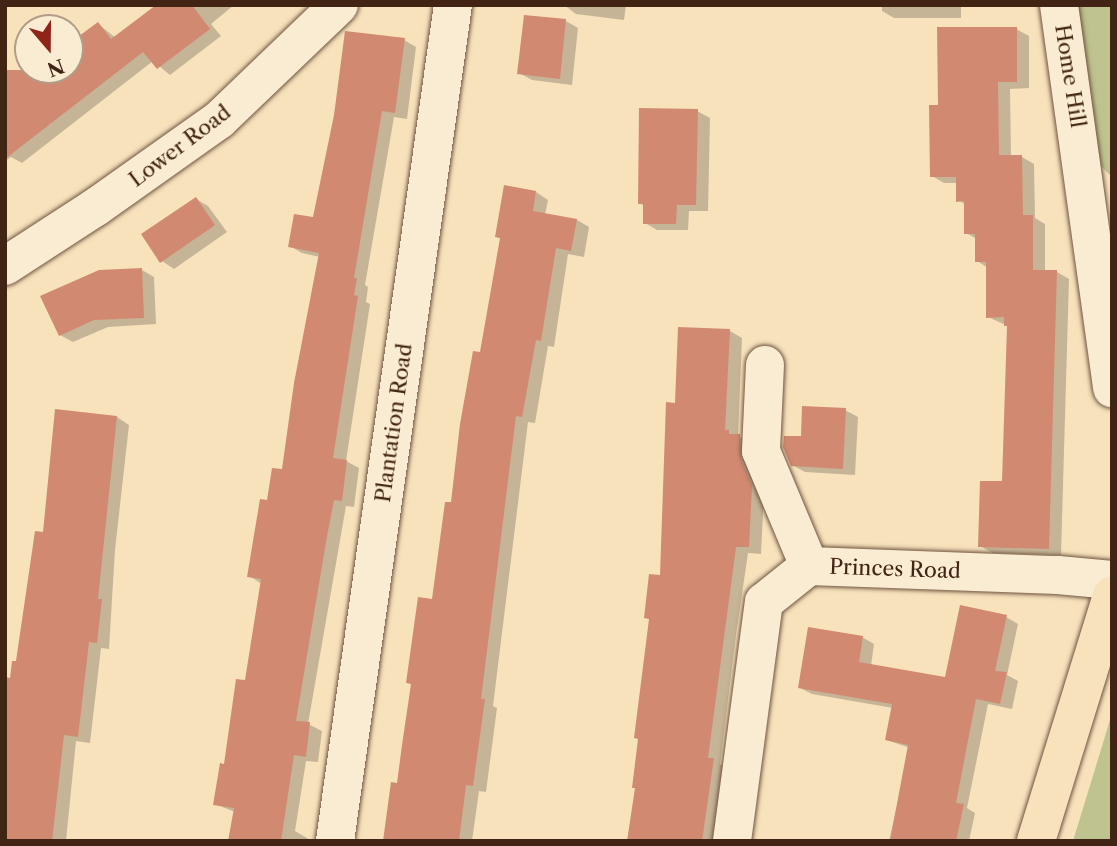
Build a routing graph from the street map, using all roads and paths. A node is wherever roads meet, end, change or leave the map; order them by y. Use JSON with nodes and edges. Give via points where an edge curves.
{"nodes":[{"id":1,"x":339,"y":5,"type":"edge"},
{"id":2,"x":453,"y":5,"type":"edge"},
{"id":3,"x":1059,"y":5,"type":"edge"},
{"id":4,"x":1081,"y":147,"type":"junction"},
{"id":5,"x":1112,"y":178,"type":"edge"},
{"id":6,"x":5,"y":266,"type":"edge"},
{"id":7,"x":765,"y":365,"type":"dead end"},
{"id":8,"x":1112,"y":388,"type":"edge"},
{"id":9,"x":809,"y":566,"type":"junction"},
{"id":10,"x":1112,"y":580,"type":"edge"},
{"id":11,"x":1112,"y":596,"type":"edge"},
{"id":12,"x":335,"y":841,"type":"edge"},
{"id":13,"x":732,"y":841,"type":"edge"},
{"id":14,"x":1036,"y":841,"type":"edge"}],
"edges":[{"from":1,"to":6,"type":"street","name":"Lower Road","via":[[219,120]]},
{"from":2,"to":12,"type":"street","name":"Plantation Road"},
{"from":3,"to":4,"type":"street","name":"Home Hill"},
{"from":4,"to":5,"type":"street","name":"Home Hill"},
{"from":4,"to":8,"type":"street","name":"Home Hill"},
{"from":7,"to":9,"type":"street","via":[[761,451]]},
{"from":9,"to":10,"type":"street","name":"Princes Road"},
{"from":9,"to":13,"type":"street","name":"Princes Road","via":[[764,602]]},
{"from":11,"to":14,"type":"main road"}]}
